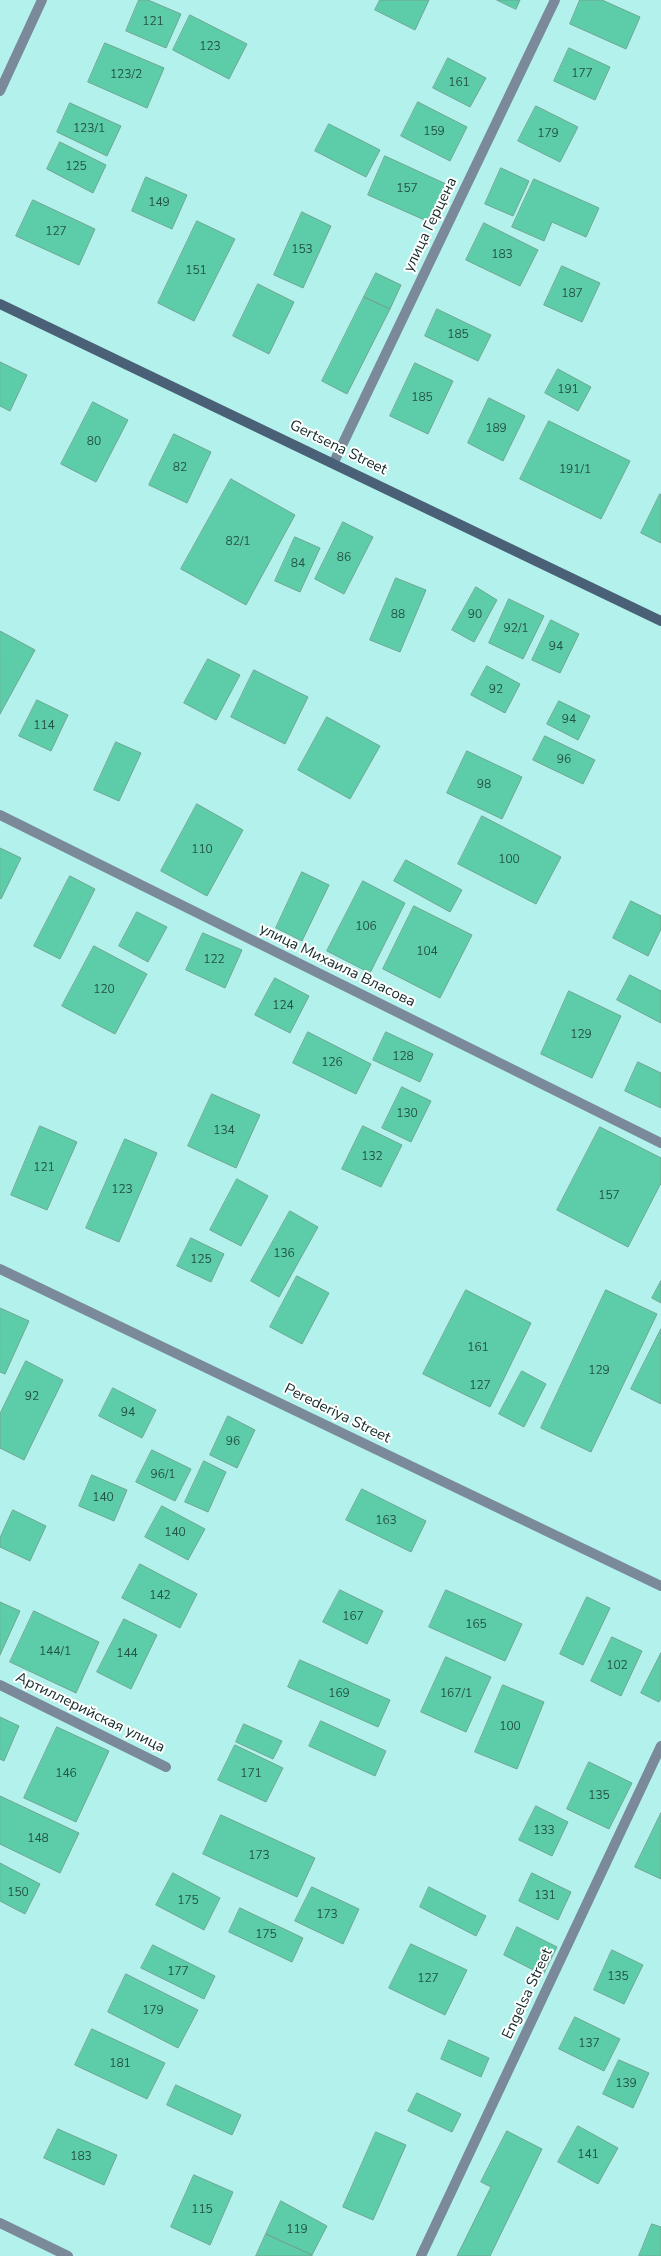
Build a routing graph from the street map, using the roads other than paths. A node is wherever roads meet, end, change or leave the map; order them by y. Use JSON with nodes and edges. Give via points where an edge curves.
{"nodes":[{"id":1,"x":42,"y":0,"type":"edge"},
{"id":2,"x":555,"y":0,"type":"edge"},
{"id":3,"x":0,"y":91,"type":"edge"},
{"id":4,"x":0,"y":304,"type":"edge"},
{"id":5,"x":334,"y":462,"type":"junction"},
{"id":6,"x":661,"y":621,"type":"edge"},
{"id":7,"x":0,"y":816,"type":"edge"},
{"id":8,"x":661,"y":1143,"type":"edge"},
{"id":9,"x":0,"y":1269,"type":"edge"},
{"id":10,"x":661,"y":1586,"type":"edge"},
{"id":11,"x":0,"y":1685,"type":"edge"},
{"id":12,"x":661,"y":1746,"type":"edge"},
{"id":13,"x":166,"y":1767,"type":"dead end"},
{"id":14,"x":0,"y":2223,"type":"edge"},
{"id":15,"x":68,"y":2256,"type":"edge"},
{"id":16,"x":421,"y":2256,"type":"edge"}],
"edges":[{"from":1,"to":3,"type":"street"},
{"from":2,"to":5,"type":"street","name":"улица Герцена"},
{"from":4,"to":5,"type":"street","name":"Gertsena Street"},
{"from":5,"to":6,"type":"street","name":"Gertsena Street"},
{"from":7,"to":8,"type":"street","name":"улица Михаила Власова"},
{"from":9,"to":10,"type":"street","name":"Perederiya Street"},
{"from":11,"to":13,"type":"street","name":"Артиллерийская улица"},
{"from":12,"to":16,"type":"street","name":"Engelsa Street"},
{"from":14,"to":15,"type":"street"}]}
